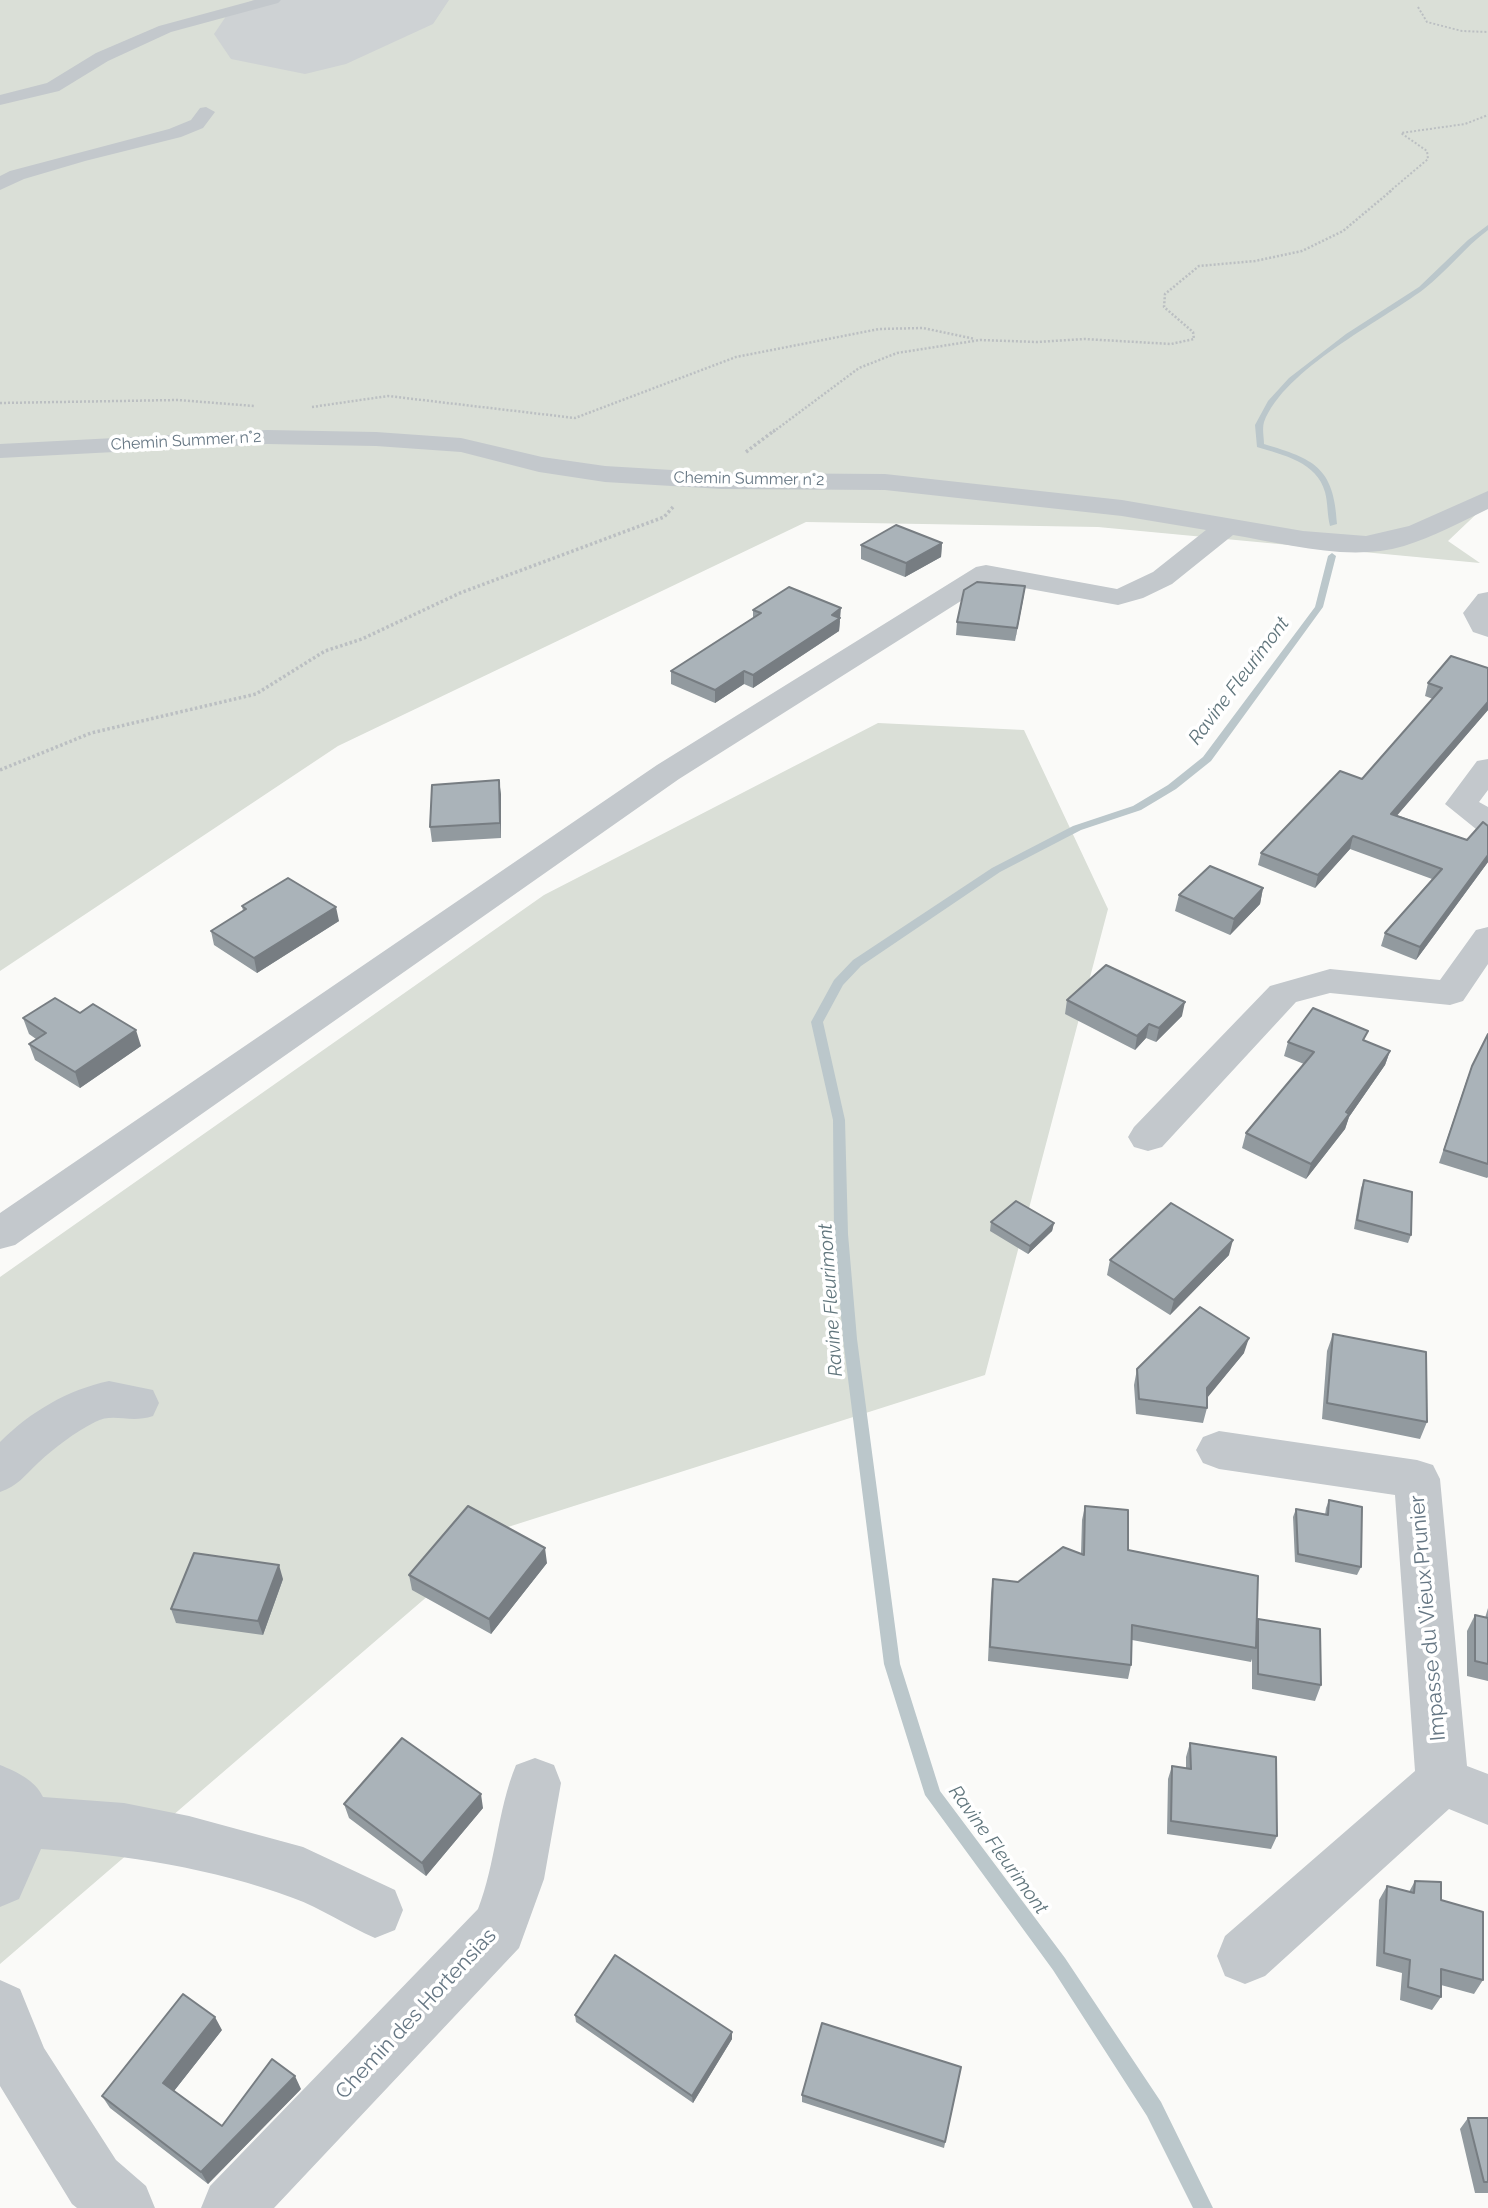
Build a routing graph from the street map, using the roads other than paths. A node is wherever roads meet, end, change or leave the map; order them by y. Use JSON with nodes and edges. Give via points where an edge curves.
{"nodes":[{"id":1,"x":273,"y":0,"type":"edge"},
{"id":2,"x":0,"y":100,"type":"edge"},
{"id":3,"x":206,"y":112,"type":"dead end"},
{"id":4,"x":0,"y":184,"type":"edge"},
{"id":5,"x":0,"y":451,"type":"edge"},
{"id":6,"x":1488,"y":499,"type":"edge"},
{"id":7,"x":1226,"y":527,"type":"junction"},
{"id":8,"x":1488,"y":600,"type":"edge"},
{"id":9,"x":1488,"y":628,"type":"edge"},
{"id":10,"x":1488,"y":768,"type":"edge"},
{"id":11,"x":1488,"y":822,"type":"edge"},
{"id":12,"x":1488,"y":938,"type":"edge"},
{"id":13,"x":1148,"y":1137,"type":"dead end"},
{"id":14,"x":0,"y":1234,"type":"edge"},
{"id":15,"x":137,"y":1403,"type":"dead end"},
{"id":16,"x":1219,"y":1450,"type":"dead end"},
{"id":17,"x":0,"y":1473,"type":"edge"},
{"id":18,"x":535,"y":1783,"type":"dead end"},
{"id":19,"x":1465,"y":1790,"type":"edge"},
{"id":20,"x":13,"y":1806,"type":"edge"},
{"id":21,"x":0,"y":1880,"type":"edge"},
{"id":22,"x":375,"y":1910,"type":"dead end"},
{"id":23,"x":1245,"y":1956,"type":"dead end"},
{"id":24,"x":0,"y":2009,"type":"edge"},
{"id":25,"x":124,"y":2208,"type":"edge"},
{"id":26,"x":232,"y":2208,"type":"edge"}],
"edges":[{"from":1,"to":2,"type":"street","via":[[165,29],[102,57],[53,87]]},
{"from":3,"to":4,"type":"street","via":[[197,124],[175,133],[65,161]]},
{"from":5,"to":7,"type":"street","name":"Chemin Summer n°2","via":[[267,437],[376,439],[461,445],[605,474],[885,482],[1122,508]]},
{"from":6,"to":7,"type":"street","name":"Chemin Summer n°2","via":[[1419,532],[1366,544]]},
{"from":7,"to":14,"type":"street","via":[[1158,581],[1118,597],[986,573],[667,772]]},
{"from":8,"to":9,"type":"street","via":[[1477,613]]},
{"from":10,"to":11,"type":"street","via":[[1461,804]]},
{"from":12,"to":13,"type":"street","via":[[1450,993],[1330,981],[1283,994]]},
{"from":15,"to":17,"type":"street","via":[[108,1399],[52,1423]]},
{"from":16,"to":19,"type":"street","name":"Impasse du Vieux Prunier","via":[[1417,1479]]},
{"from":18,"to":26,"type":"street","name":"Chemin des Hortensias","via":[[517,1879],[499,1928]]},
{"from":19,"to":23,"type":"street"},
{"from":20,"to":21,"type":"street"},
{"from":20,"to":22,"type":"street","via":[[189,1842],[303,1874]]},
{"from":24,"to":25,"type":"street","via":[[29,2078],[94,2182]]}]}
